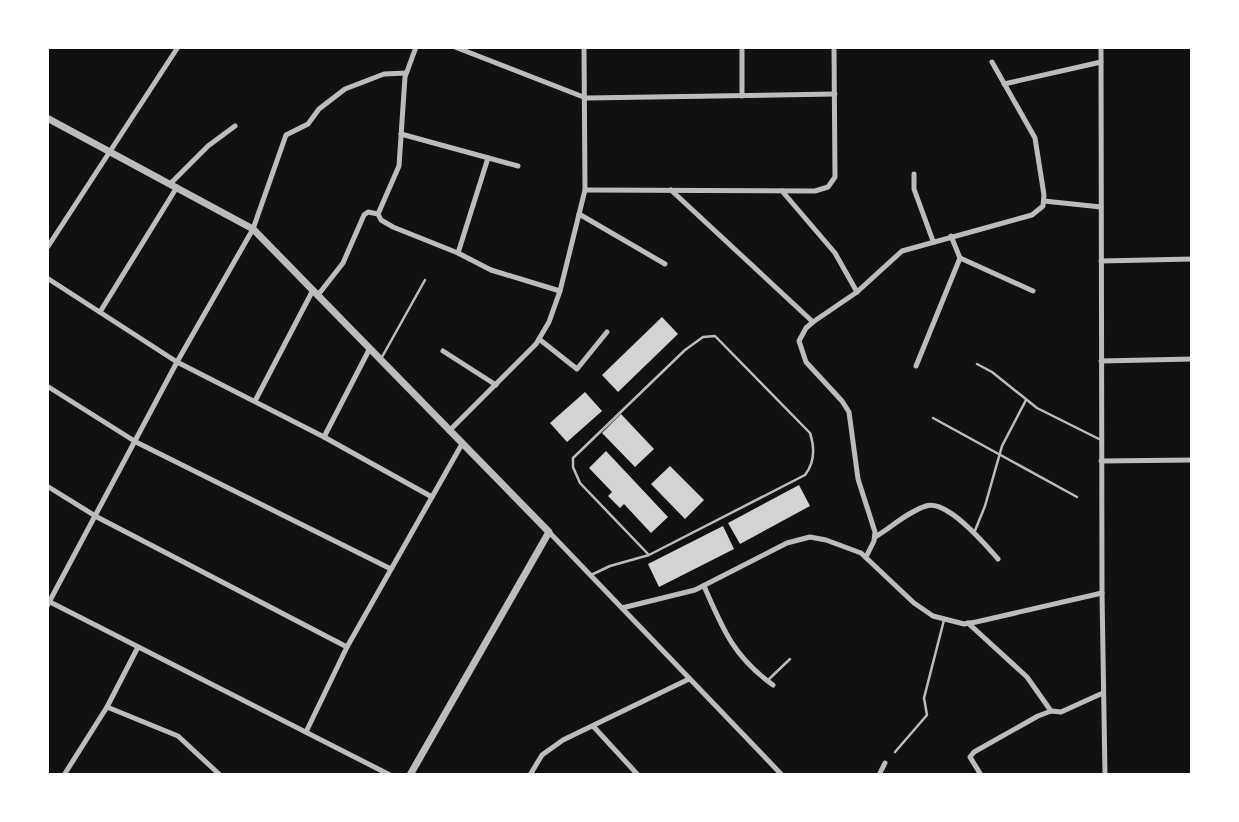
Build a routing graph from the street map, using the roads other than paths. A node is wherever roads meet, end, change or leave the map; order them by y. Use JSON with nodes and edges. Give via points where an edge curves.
{"nodes":[{"id":1,"x":178,"y":47,"type":"edge"},
{"id":2,"x":416,"y":47,"type":"edge"},
{"id":3,"x":455,"y":47,"type":"edge"},
{"id":4,"x":584,"y":47,"type":"edge"},
{"id":5,"x":742,"y":47,"type":"edge"},
{"id":6,"x":834,"y":47,"type":"edge"},
{"id":7,"x":1101,"y":47,"type":"edge"},
{"id":8,"x":992,"y":62,"type":"dead end"},
{"id":9,"x":1101,"y":62,"type":"junction"},
{"id":10,"x":406,"y":73,"type":"junction"},
{"id":11,"x":1004,"y":84,"type":"junction"},
{"id":12,"x":835,"y":94,"type":"junction"},
{"id":13,"x":742,"y":96,"type":"junction"},
{"id":14,"x":586,"y":97,"type":"junction"},
{"id":15,"x":47,"y":118,"type":"edge"},
{"id":16,"x":235,"y":126,"type":"dead end"},
{"id":17,"x":401,"y":134,"type":"junction"},
{"id":18,"x":110,"y":151,"type":"junction"},
{"id":19,"x":488,"y":158,"type":"junction"},
{"id":20,"x":517,"y":166,"type":"dead end"},
{"id":21,"x":914,"y":174,"type":"dead end"},
{"id":22,"x":174,"y":185,"type":"junction"},
{"id":23,"x":585,"y":190,"type":"junction"},
{"id":24,"x":671,"y":190,"type":"junction"},
{"id":25,"x":781,"y":191,"type":"junction"},
{"id":26,"x":1044,"y":201,"type":"junction"},
{"id":27,"x":1101,"y":207,"type":"junction"},
{"id":28,"x":377,"y":214,"type":"junction"},
{"id":29,"x":579,"y":214,"type":"junction"},
{"id":30,"x":253,"y":229,"type":"junction"},
{"id":31,"x":951,"y":236,"type":"junction"},
{"id":32,"x":933,"y":241,"type":"junction"},
{"id":33,"x":47,"y":248,"type":"edge"},
{"id":34,"x":458,"y":253,"type":"junction"},
{"id":35,"x":960,"y":258,"type":"junction"},
{"id":36,"x":1192,"y":259,"type":"edge"},
{"id":37,"x":1101,"y":261,"type":"junction"},
{"id":38,"x":665,"y":264,"type":"dead end"},
{"id":39,"x":47,"y":278,"type":"edge"},
{"id":40,"x":425,"y":280,"type":"dead end"},
{"id":41,"x":560,"y":291,"type":"junction"},
{"id":42,"x":1033,"y":291,"type":"dead end"},
{"id":43,"x":857,"y":292,"type":"junction"},
{"id":44,"x":316,"y":293,"type":"junction"},
{"id":45,"x":100,"y":312,"type":"junction"},
{"id":46,"x":813,"y":322,"type":"junction"},
{"id":47,"x":607,"y":332,"type":"dead end"},
{"id":48,"x":539,"y":339,"type":"junction"},
{"id":49,"x":370,"y":348,"type":"junction"},
{"id":50,"x":443,"y":351,"type":"dead end"},
{"id":51,"x":1192,"y":359,"type":"edge"},
{"id":52,"x":381,"y":360,"type":"junction"},
{"id":53,"x":1101,"y":361,"type":"junction"},
{"id":54,"x":177,"y":362,"type":"junction"},
{"id":55,"x":977,"y":365,"type":"dead end"},
{"id":56,"x":916,"y":366,"type":"dead end"},
{"id":57,"x":495,"y":385,"type":"junction"},
{"id":58,"x":47,"y":386,"type":"edge"},
{"id":59,"x":1026,"y":400,"type":"junction"},
{"id":60,"x":255,"y":401,"type":"junction"},
{"id":61,"x":933,"y":418,"type":"dead end"},
{"id":62,"x":449,"y":431,"type":"junction"},
{"id":63,"x":324,"y":437,"type":"junction"},
{"id":64,"x":1101,"y":440,"type":"junction"},
{"id":65,"x":136,"y":442,"type":"junction"},
{"id":66,"x":462,"y":444,"type":"junction"},
{"id":67,"x":999,"y":455,"type":"junction"},
{"id":68,"x":1192,"y":460,"type":"edge"},
{"id":69,"x":1101,"y":461,"type":"junction"},
{"id":70,"x":47,"y":486,"type":"edge"},
{"id":71,"x":432,"y":497,"type":"junction"},
{"id":72,"x":1077,"y":497,"type":"dead end"},
{"id":73,"x":97,"y":516,"type":"junction"},
{"id":74,"x":549,"y":532,"type":"junction"},
{"id":75,"x":974,"y":533,"type":"junction"},
{"id":76,"x":875,"y":537,"type":"junction"},
{"id":77,"x":649,"y":555,"type":"junction"},
{"id":78,"x":866,"y":557,"type":"junction"},
{"id":79,"x":998,"y":559,"type":"dead end"},
{"id":80,"x":391,"y":569,"type":"junction"},
{"id":81,"x":590,"y":575,"type":"junction"},
{"id":82,"x":704,"y":586,"type":"junction"},
{"id":83,"x":1102,"y":593,"type":"junction"},
{"id":84,"x":48,"y":604,"type":"edge"},
{"id":85,"x":622,"y":608,"type":"junction"},
{"id":86,"x":944,"y":620,"type":"junction"},
{"id":87,"x":968,"y":623,"type":"junction"},
{"id":88,"x":138,"y":647,"type":"junction"},
{"id":89,"x":347,"y":647,"type":"junction"},
{"id":90,"x":790,"y":659,"type":"dead end"},
{"id":91,"x":689,"y":679,"type":"junction"},
{"id":92,"x":771,"y":683,"type":"joint"},
{"id":93,"x":1103,"y":693,"type":"junction"},
{"id":94,"x":107,"y":707,"type":"junction"},
{"id":95,"x":1051,"y":711,"type":"junction"},
{"id":96,"x":593,"y":726,"type":"junction"},
{"id":97,"x":306,"y":732,"type":"junction"},
{"id":98,"x":895,"y":752,"type":"dead end"},
{"id":99,"x":885,"y":763,"type":"dead end"},
{"id":100,"x":64,"y":775,"type":"edge"},
{"id":101,"x":220,"y":775,"type":"edge"},
{"id":102,"x":390,"y":775,"type":"edge"},
{"id":103,"x":410,"y":775,"type":"edge"},
{"id":104,"x":530,"y":775,"type":"edge"},
{"id":105,"x":638,"y":775,"type":"edge"},
{"id":106,"x":782,"y":775,"type":"edge"},
{"id":107,"x":879,"y":775,"type":"edge"},
{"id":108,"x":981,"y":775,"type":"edge"},
{"id":109,"x":1105,"y":775,"type":"edge"}],
"edges":[{"from":1,"to":18,"type":"street"},
{"from":2,"to":10,"type":"street"},
{"from":3,"to":14,"type":"street"},
{"from":4,"to":14,"type":"street"},
{"from":5,"to":13,"type":"street"},
{"from":6,"to":12,"type":"street"},
{"from":7,"to":9,"type":"street"},
{"from":8,"to":11,"type":"street"},
{"from":9,"to":11,"type":"street"},
{"from":9,"to":27,"type":"street"},
{"from":10,"to":17,"type":"street"},
{"from":10,"to":30,"type":"street","via":[[376,76],[345,89],[308,124],[286,135]]},
{"from":11,"to":26,"type":"street","via":[[1035,138]]},
{"from":12,"to":13,"type":"street"},
{"from":12,"to":25,"type":"street","via":[[832,183],[822,190]]},
{"from":13,"to":14,"type":"street"},
{"from":14,"to":23,"type":"street"},
{"from":15,"to":18,"type":"street"},
{"from":16,"to":22,"type":"street","via":[[216,139]]},
{"from":17,"to":19,"type":"street"},
{"from":17,"to":28,"type":"street","via":[[399,166]]},
{"from":18,"to":22,"type":"street"},
{"from":18,"to":33,"type":"street"},
{"from":19,"to":20,"type":"street"},
{"from":19,"to":34,"type":"street"},
{"from":21,"to":32,"type":"street","via":[[914,189]]},
{"from":22,"to":30,"type":"street"},
{"from":22,"to":45,"type":"street"},
{"from":23,"to":24,"type":"street"},
{"from":23,"to":29,"type":"street"},
{"from":24,"to":25,"type":"street"},
{"from":24,"to":46,"type":"street"},
{"from":25,"to":43,"type":"street","via":[[835,253]]},
{"from":26,"to":27,"type":"street"},
{"from":26,"to":31,"type":"street","via":[[1032,215]]},
{"from":27,"to":37,"type":"street"},
{"from":28,"to":34,"type":"street","via":[[393,227]]},
{"from":28,"to":44,"type":"street","via":[[364,215],[348,254]]},
{"from":29,"to":38,"type":"street"},
{"from":29,"to":41,"type":"street"},
{"from":30,"to":44,"type":"street"},
{"from":30,"to":54,"type":"street"},
{"from":31,"to":32,"type":"street"},
{"from":31,"to":35,"type":"street"},
{"from":32,"to":43,"type":"street","via":[[897,254]]},
{"from":34,"to":41,"type":"street","via":[[491,270]]},
{"from":35,"to":42,"type":"street"},
{"from":35,"to":56,"type":"street"},
{"from":36,"to":37,"type":"street"},
{"from":37,"to":53,"type":"street"},
{"from":39,"to":45,"type":"street"},
{"from":40,"to":52,"type":"lane"},
{"from":41,"to":48,"type":"street"},
{"from":43,"to":46,"type":"street"},
{"from":44,"to":49,"type":"street"},
{"from":44,"to":60,"type":"street"},
{"from":45,"to":54,"type":"street"},
{"from":46,"to":76,"type":"street","via":[[799,341],[800,349],[849,412],[858,479]]},
{"from":47,"to":48,"type":"street","via":[[577,369]]},
{"from":48,"to":57,"type":"street"},
{"from":49,"to":52,"type":"street"},
{"from":49,"to":63,"type":"street"},
{"from":50,"to":57,"type":"street"},
{"from":51,"to":53,"type":"street"},
{"from":52,"to":62,"type":"street"},
{"from":53,"to":64,"type":"street"},
{"from":54,"to":60,"type":"street"},
{"from":54,"to":65,"type":"street"},
{"from":55,"to":59,"type":"lane"},
{"from":57,"to":62,"type":"street"},
{"from":58,"to":65,"type":"street"},
{"from":59,"to":64,"type":"lane"},
{"from":59,"to":67,"type":"lane"},
{"from":60,"to":63,"type":"street"},
{"from":61,"to":67,"type":"lane"},
{"from":62,"to":66,"type":"street"},
{"from":63,"to":71,"type":"street"},
{"from":64,"to":69,"type":"street"},
{"from":65,"to":73,"type":"street"},
{"from":65,"to":80,"type":"street"},
{"from":66,"to":71,"type":"street"},
{"from":66,"to":74,"type":"street"},
{"from":67,"to":72,"type":"lane"},
{"from":67,"to":75,"type":"lane"},
{"from":68,"to":69,"type":"street"},
{"from":69,"to":83,"type":"street"},
{"from":70,"to":73,"type":"street"},
{"from":71,"to":80,"type":"street"},
{"from":73,"to":84,"type":"street"},
{"from":73,"to":89,"type":"street"},
{"from":74,"to":81,"type":"street"},
{"from":74,"to":103,"type":"street"},
{"from":75,"to":76,"type":"street","via":[[934,504]]},
{"from":75,"to":79,"type":"street"},
{"from":76,"to":78,"type":"street"},
{"from":77,"to":77,"type":"lane","via":[[805,475],[812,466],[810,433],[715,336],[703,337],[685,350],[573,458],[579,483]]},
{"from":77,"to":81,"type":"lane"},
{"from":78,"to":82,"type":"street","via":[[818,537],[798,539]]},
{"from":78,"to":86,"type":"street","via":[[914,603]]},
{"from":80,"to":89,"type":"street"},
{"from":81,"to":85,"type":"street"},
{"from":82,"to":85,"type":"street"},
{"from":82,"to":92,"type":"street","via":[[739,655]]},
{"from":83,"to":87,"type":"street"},
{"from":83,"to":93,"type":"street"},
{"from":84,"to":88,"type":"street"},
{"from":85,"to":91,"type":"street"},
{"from":86,"to":87,"type":"street"},
{"from":86,"to":98,"type":"lane","via":[[924,698],[927,715]]},
{"from":87,"to":95,"type":"street","via":[[1027,677]]},
{"from":88,"to":94,"type":"street"},
{"from":88,"to":97,"type":"street"},
{"from":89,"to":97,"type":"street"},
{"from":90,"to":92,"type":"lane"},
{"from":91,"to":96,"type":"street"},
{"from":91,"to":106,"type":"street"},
{"from":93,"to":95,"type":"street","via":[[1061,712]]},
{"from":93,"to":109,"type":"street"},
{"from":94,"to":100,"type":"street"},
{"from":94,"to":101,"type":"street","via":[[178,736]]},
{"from":95,"to":108,"type":"street","via":[[974,751],[970,757]]},
{"from":96,"to":104,"type":"street","via":[[548,750]]},
{"from":96,"to":105,"type":"street"},
{"from":97,"to":102,"type":"street"},
{"from":99,"to":107,"type":"street"}]}
